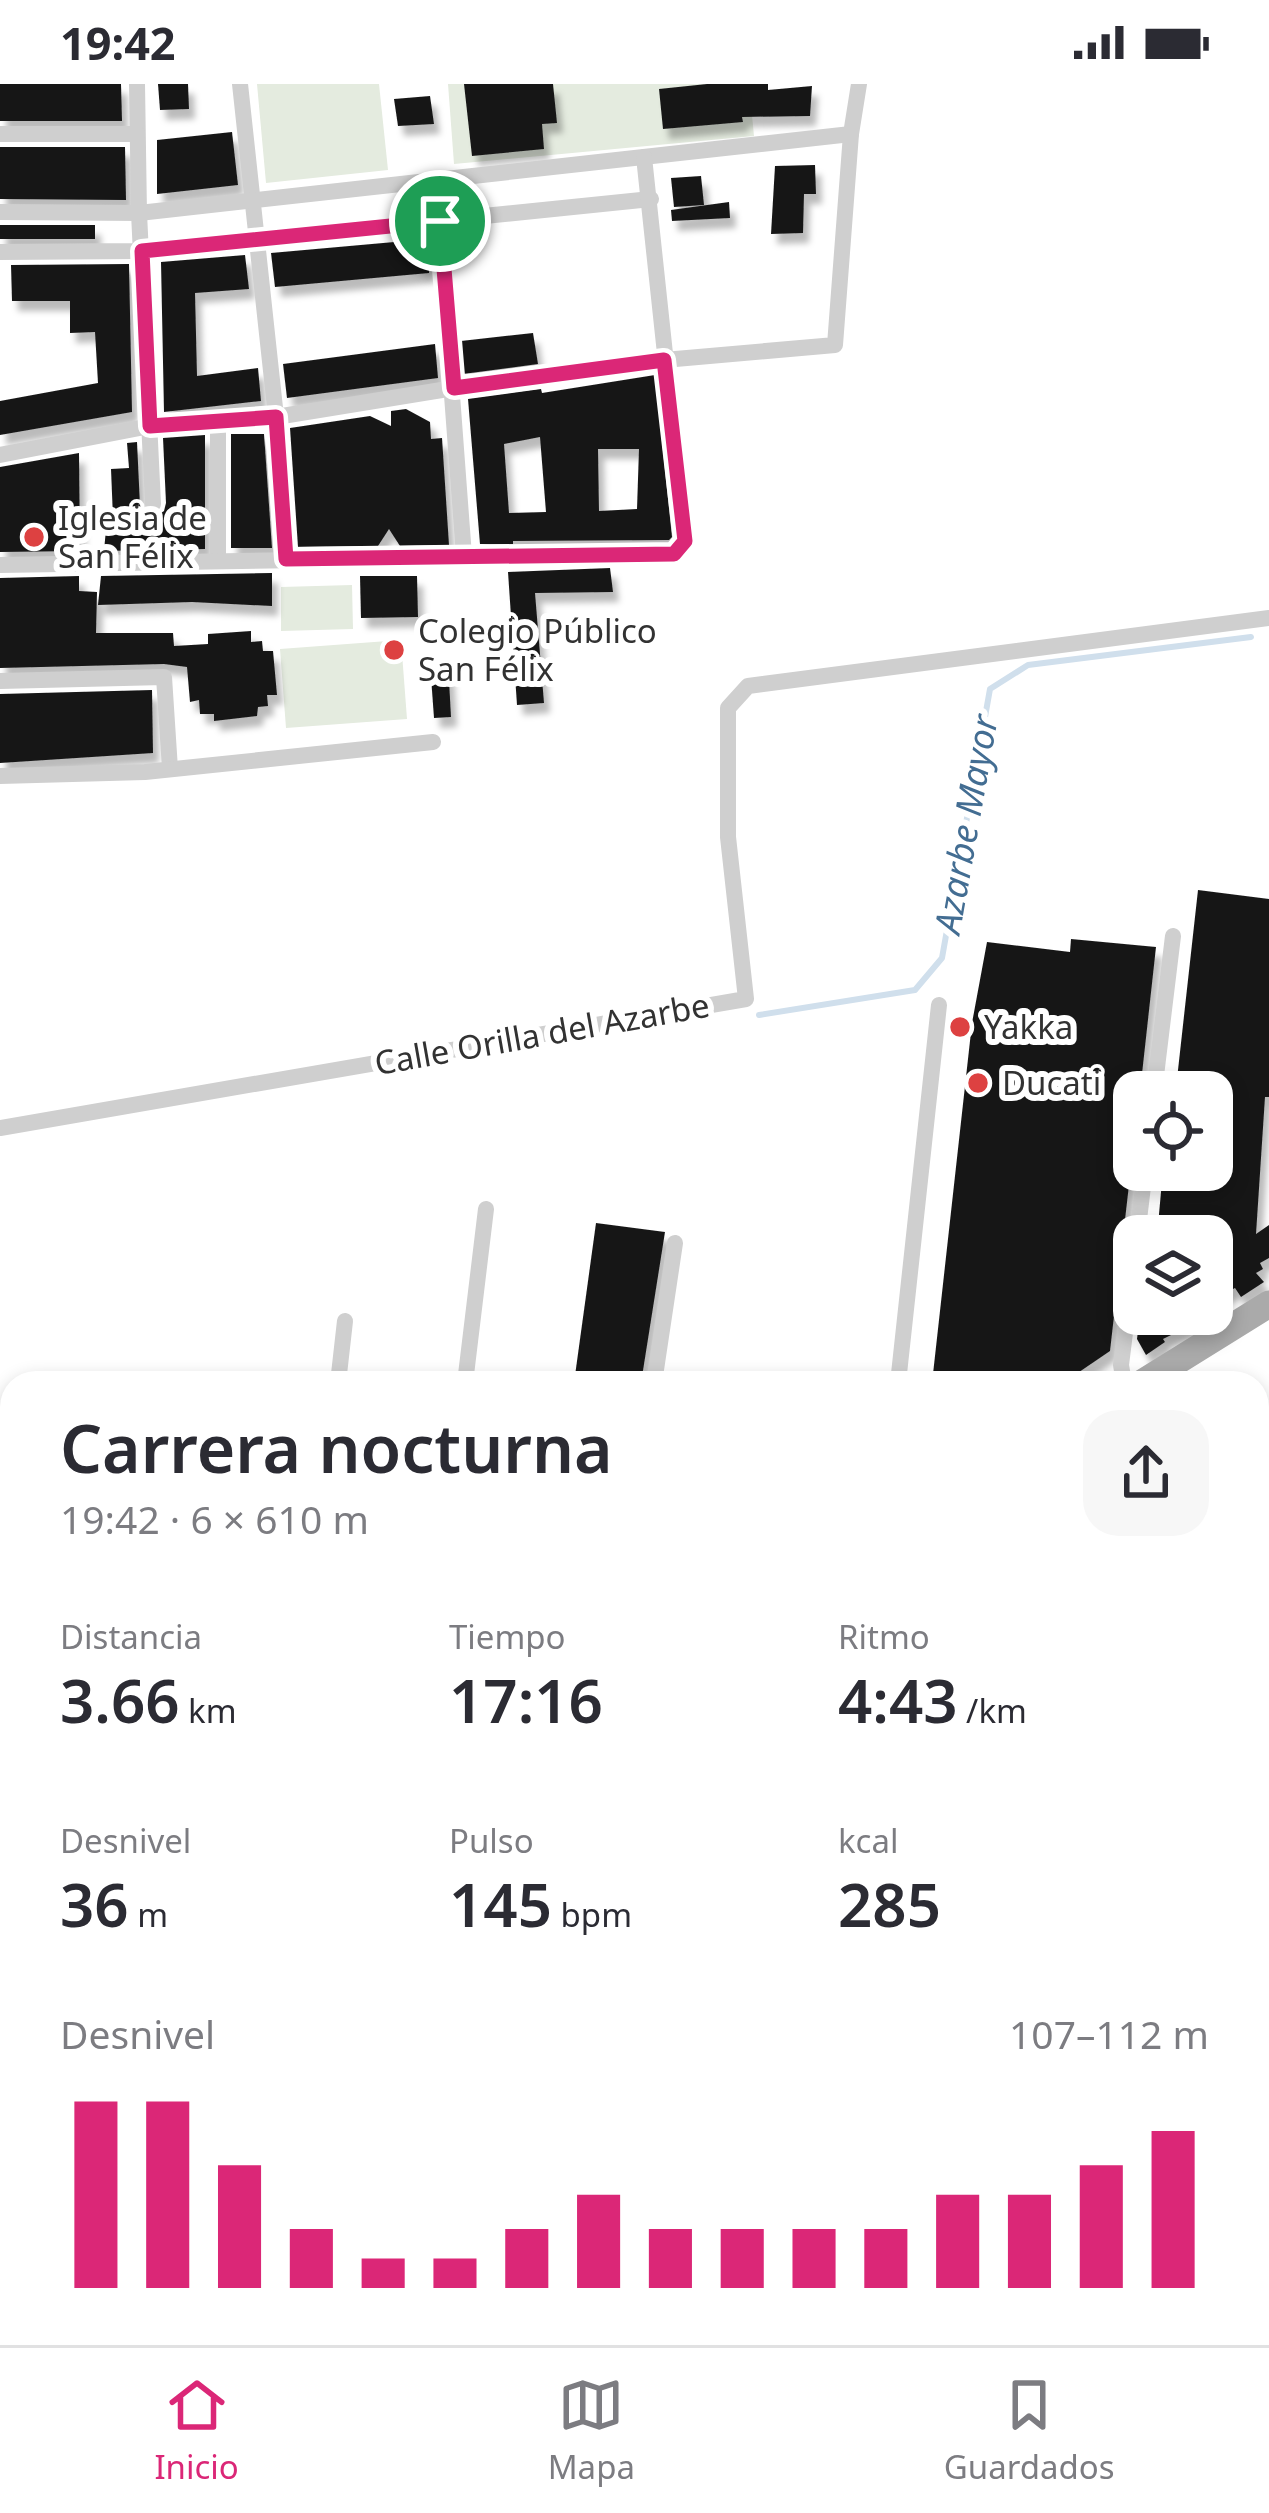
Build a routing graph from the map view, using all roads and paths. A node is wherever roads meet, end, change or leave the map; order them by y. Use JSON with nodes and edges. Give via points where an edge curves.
{"nodes":[{"id":1,"x":137,"y":84,"type":"edge"},
{"id":2,"x":240,"y":84,"type":"edge"},
{"id":3,"x":859,"y":84,"type":"edge"},
{"id":4,"x":0,"y":134,"type":"edge"},
{"id":5,"x":137,"y":134,"type":"junction"},
{"id":6,"x":850,"y":134,"type":"junction"},
{"id":7,"x":644,"y":157,"type":"junction"},
{"id":8,"x":427,"y":181,"type":"junction"},
{"id":9,"x":651,"y":199,"type":"junction"},
{"id":10,"x":250,"y":201,"type":"junction"},
{"id":11,"x":0,"y":212,"type":"edge"},
{"id":12,"x":139,"y":213,"type":"junction"},
{"id":13,"x":440,"y":221,"type":"junction"},
{"id":14,"x":258,"y":241,"type":"junction"},
{"id":15,"x":142,"y":251,"type":"junction"},
{"id":16,"x":0,"y":252,"type":"edge"},
{"id":17,"x":664,"y":360,"type":"junction"},
{"id":18,"x":454,"y":388,"type":"junction"},
{"id":19,"x":276,"y":417,"type":"junction"},
{"id":20,"x":218,"y":421,"type":"junction"},
{"id":21,"x":150,"y":426,"type":"junction"},
{"id":22,"x":0,"y":455,"type":"edge"},
{"id":23,"x":153,"y":504,"type":"dead end"},
{"id":24,"x":464,"y":556,"type":"junction"},
{"id":25,"x":286,"y":559,"type":"junction"},
{"id":26,"x":218,"y":560,"type":"junction"},
{"id":27,"x":0,"y":565,"type":"edge"},
{"id":28,"x":1269,"y":618,"type":"edge"},
{"id":29,"x":0,"y":681,"type":"edge"},
{"id":30,"x":434,"y":742,"type":"dead end"},
{"id":31,"x":170,"y":769,"type":"junction"},
{"id":32,"x":0,"y":776,"type":"edge"},
{"id":33,"x":1173,"y":936,"type":"dead end"},
{"id":34,"x":939,"y":1005,"type":"dead end"},
{"id":35,"x":1157,"y":1071,"type":"edge"},
{"id":36,"x":0,"y":1128,"type":"edge"},
{"id":37,"x":486,"y":1209,"type":"dead end"},
{"id":38,"x":675,"y":1243,"type":"dead end"},
{"id":39,"x":1269,"y":1304,"type":"edge"},
{"id":40,"x":345,"y":1321,"type":"dead end"},
{"id":41,"x":1125,"y":1335,"type":"edge"},
{"id":42,"x":339,"y":1371,"type":"edge"},
{"id":43,"x":466,"y":1371,"type":"edge"},
{"id":44,"x":656,"y":1371,"type":"edge"},
{"id":45,"x":899,"y":1371,"type":"edge"},
{"id":46,"x":1122,"y":1371,"type":"edge"},
{"id":47,"x":1167,"y":1371,"type":"edge"}],
"edges":[{"from":1,"to":5,"type":"street"},
{"from":2,"to":10,"type":"street"},
{"from":3,"to":6,"type":"street"},
{"from":4,"to":5,"type":"street"},
{"from":5,"to":12,"type":"street"},
{"from":6,"to":7,"type":"street"},
{"from":6,"to":17,"type":"street","via":[[836,345]]},
{"from":7,"to":8,"type":"street"},
{"from":7,"to":9,"type":"street"},
{"from":8,"to":10,"type":"street"},
{"from":8,"to":13,"type":"street"},
{"from":9,"to":13,"type":"street"},
{"from":9,"to":17,"type":"street"},
{"from":10,"to":12,"type":"street"},
{"from":10,"to":14,"type":"street"},
{"from":11,"to":12,"type":"street"},
{"from":12,"to":15,"type":"street"},
{"from":13,"to":14,"type":"street"},
{"from":13,"to":18,"type":"street"},
{"from":14,"to":15,"type":"street"},
{"from":14,"to":19,"type":"street"},
{"from":15,"to":16,"type":"street"},
{"from":15,"to":21,"type":"street"},
{"from":17,"to":18,"type":"street"},
{"from":17,"to":24,"type":"street","via":[[685,541],[674,554]]},
{"from":18,"to":19,"type":"street"},
{"from":18,"to":24,"type":"street"},
{"from":19,"to":20,"type":"street"},
{"from":19,"to":25,"type":"street"},
{"from":20,"to":21,"type":"street"},
{"from":20,"to":26,"type":"street"},
{"from":21,"to":22,"type":"street"},
{"from":21,"to":23,"type":"street"},
{"from":24,"to":25,"type":"street"},
{"from":25,"to":26,"type":"street"},
{"from":26,"to":27,"type":"street"},
{"from":28,"to":36,"type":"street","name":"Calle Orilla del Azarbe","via":[[748,686],[728,708],[728,837],[746,999]]},
{"from":29,"to":31,"type":"street","via":[[164,677]]},
{"from":30,"to":31,"type":"street"},
{"from":31,"to":32,"type":"street"},
{"from":33,"to":35,"type":"street"},
{"from":34,"to":45,"type":"street"},
{"from":37,"to":43,"type":"street"},
{"from":38,"to":44,"type":"street"},
{"from":39,"to":47,"type":"main road"},
{"from":40,"to":42,"type":"street"},
{"from":41,"to":46,"type":"street"}]}
